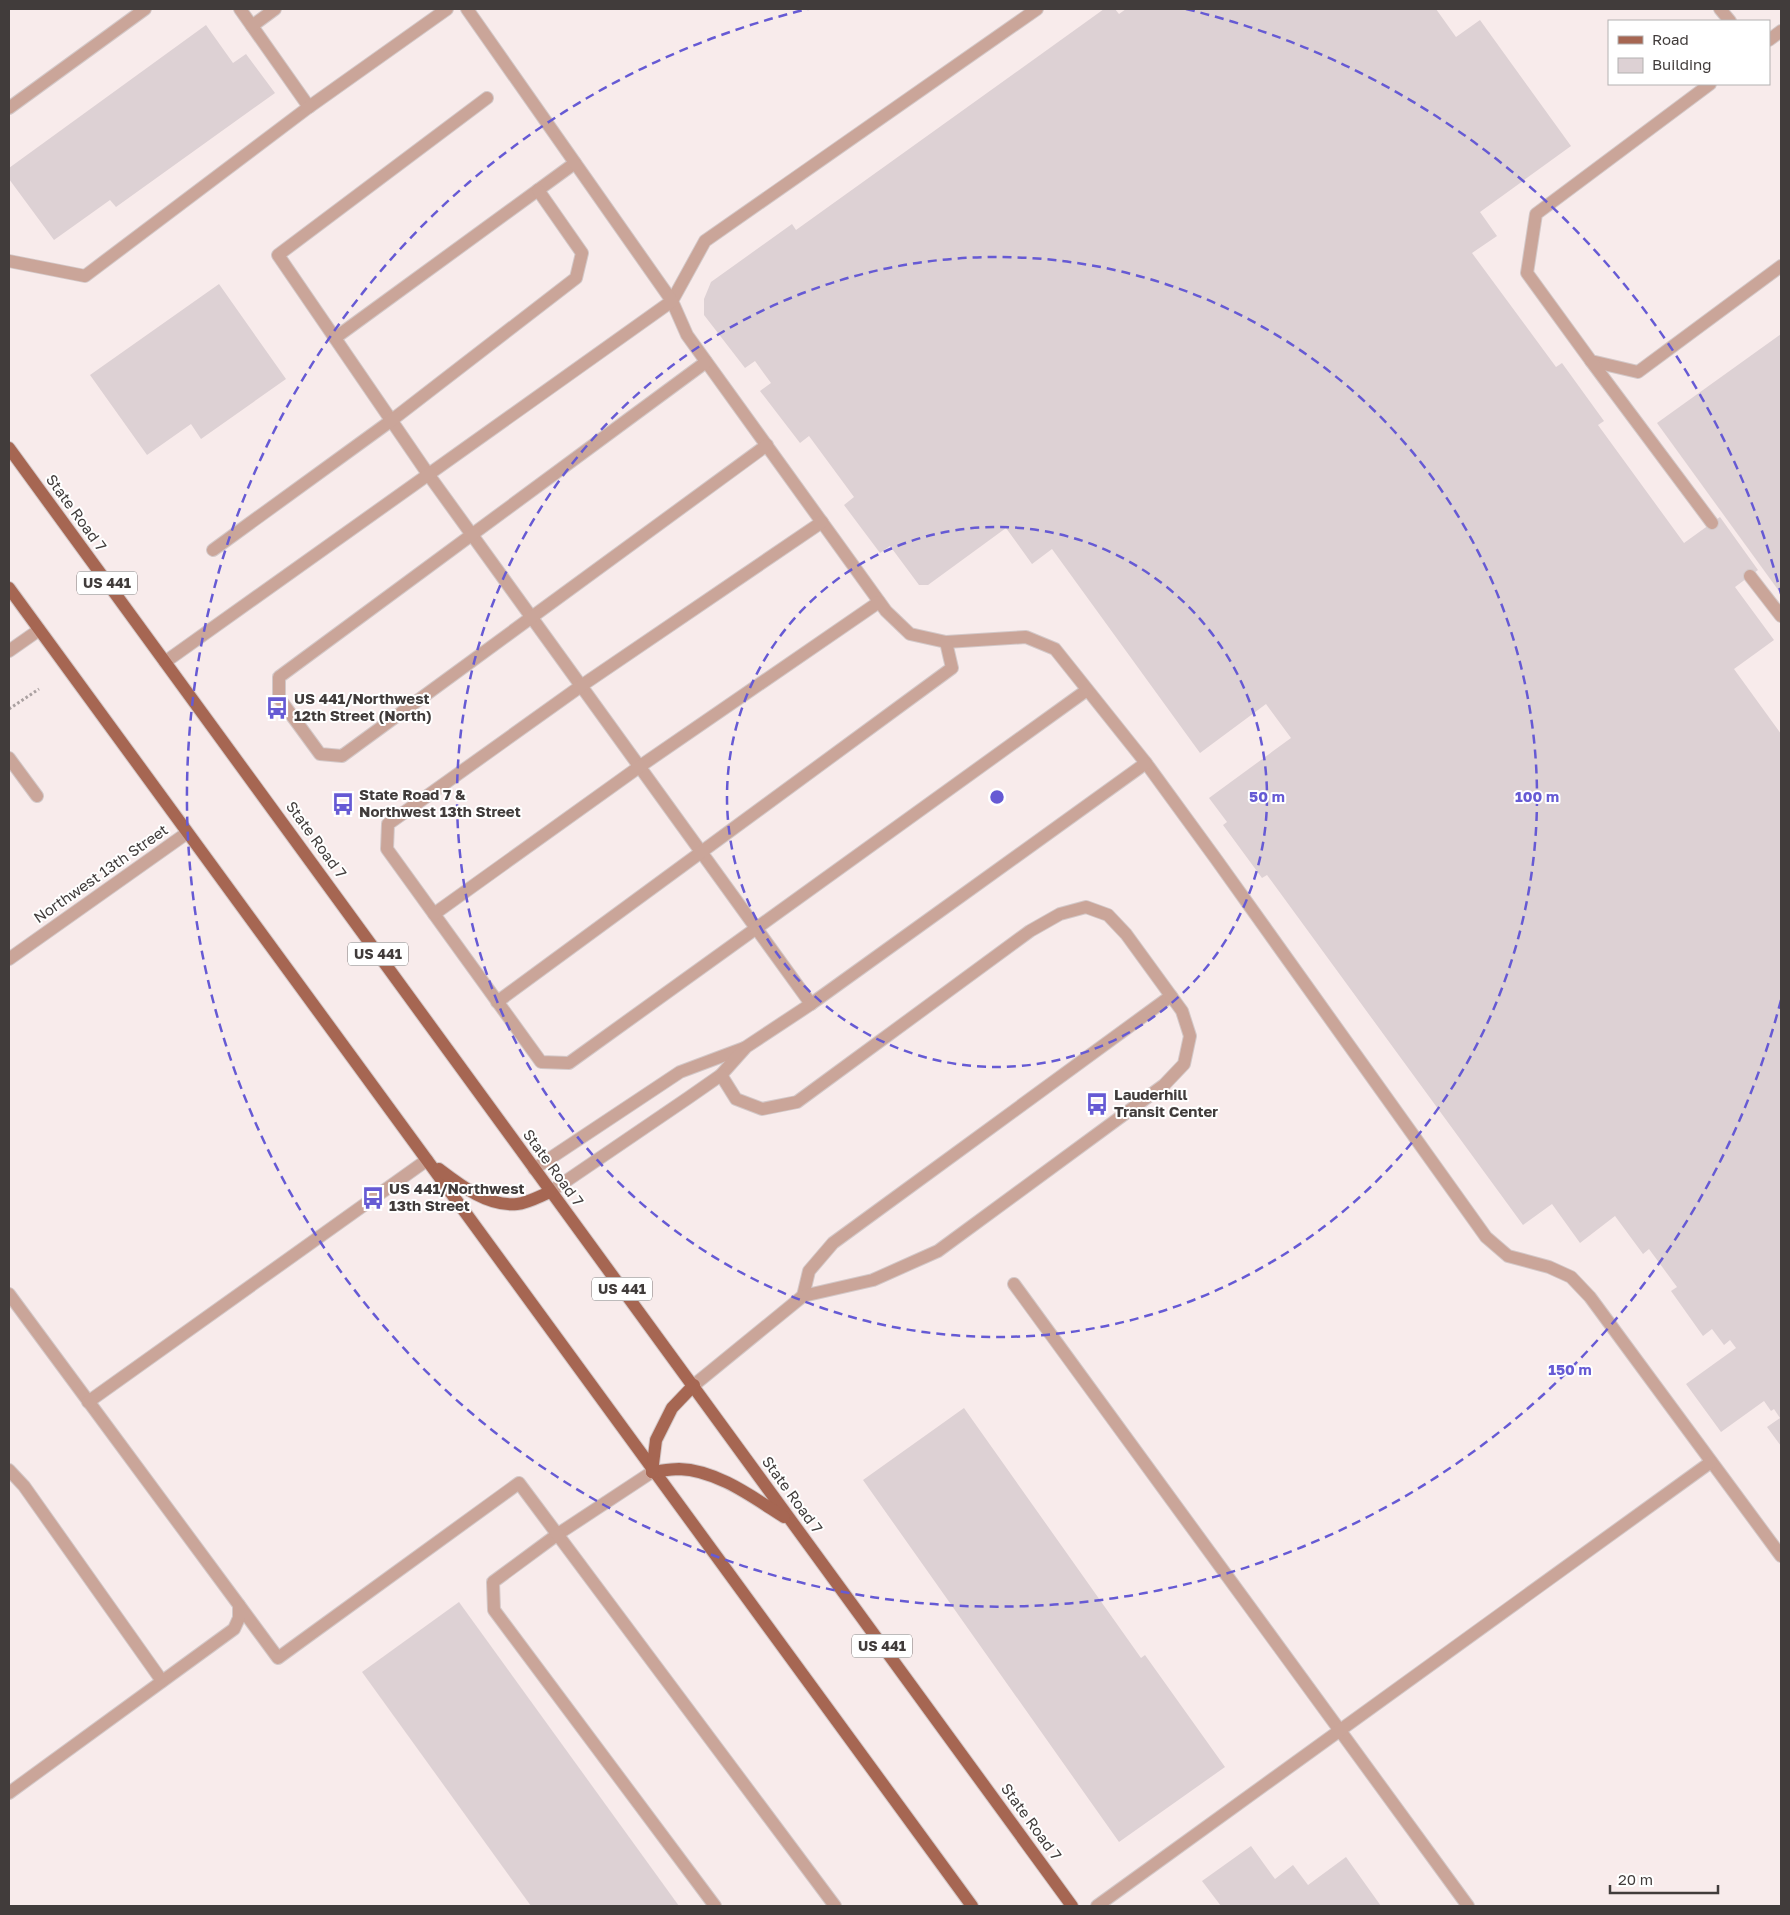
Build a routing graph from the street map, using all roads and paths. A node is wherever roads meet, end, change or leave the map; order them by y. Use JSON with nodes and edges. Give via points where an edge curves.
{"nodes":[{"id":1,"x":145,"y":9,"type":"edge"},
{"id":2,"x":240,"y":9,"type":"edge"},
{"id":3,"x":275,"y":9,"type":"edge"},
{"id":4,"x":447,"y":9,"type":"edge"},
{"id":5,"x":467,"y":9,"type":"edge"},
{"id":6,"x":1037,"y":9,"type":"edge"},
{"id":7,"x":1720,"y":9,"type":"edge"},
{"id":8,"x":1729,"y":20,"type":"edge"},
{"id":9,"x":252,"y":26,"type":"junction"},
{"id":10,"x":1781,"y":31,"type":"edge"},
{"id":11,"x":1770,"y":39,"type":"edge"},
{"id":12,"x":1709,"y":85,"type":"edge"},
{"id":13,"x":487,"y":98,"type":"dead end"},
{"id":14,"x":309,"y":107,"type":"junction"},
{"id":15,"x":9,"y":108,"type":"edge"},
{"id":16,"x":575,"y":163,"type":"junction"},
{"id":17,"x":538,"y":190,"type":"junction"},
{"id":18,"x":9,"y":261,"type":"edge"},
{"id":19,"x":1781,"y":266,"type":"edge"},
{"id":20,"x":672,"y":301,"type":"junction"},
{"id":21,"x":335,"y":338,"type":"junction"},
{"id":22,"x":1591,"y":361,"type":"junction"},
{"id":23,"x":706,"y":362,"type":"junction"},
{"id":24,"x":392,"y":420,"type":"junction"},
{"id":25,"x":767,"y":445,"type":"junction"},
{"id":26,"x":9,"y":448,"type":"edge"},
{"id":27,"x":428,"y":474,"type":"junction"},
{"id":28,"x":822,"y":522,"type":"junction"},
{"id":29,"x":1712,"y":523,"type":"dead end"},
{"id":30,"x":471,"y":534,"type":"junction"},
{"id":31,"x":213,"y":550,"type":"dead end"},
{"id":32,"x":1750,"y":576,"type":"dead end"},
{"id":33,"x":9,"y":588,"type":"edge"},
{"id":34,"x":879,"y":602,"type":"junction"},
{"id":35,"x":1781,"y":616,"type":"edge"},
{"id":36,"x":531,"y":617,"type":"junction"},
{"id":37,"x":39,"y":630,"type":"junction"},
{"id":38,"x":946,"y":642,"type":"junction"},
{"id":39,"x":9,"y":651,"type":"edge"},
{"id":40,"x":165,"y":662,"type":"junction"},
{"id":41,"x":580,"y":686,"type":"junction"},
{"id":42,"x":40,"y":689,"type":"dead end"},
{"id":43,"x":1087,"y":690,"type":"junction"},
{"id":44,"x":9,"y":709,"type":"edge"},
{"id":45,"x":9,"y":758,"type":"edge"},
{"id":46,"x":1146,"y":763,"type":"junction"},
{"id":47,"x":639,"y":766,"type":"junction"},
{"id":48,"x":37,"y":796,"type":"dead end"},
{"id":49,"x":187,"y":833,"type":"junction"},
{"id":50,"x":701,"y":852,"type":"junction"},
{"id":51,"x":434,"y":914,"type":"junction"},
{"id":52,"x":757,"y":930,"type":"junction"},
{"id":53,"x":9,"y":959,"type":"edge"},
{"id":54,"x":1171,"y":996,"type":"junction"},
{"id":55,"x":497,"y":1002,"type":"junction"},
{"id":56,"x":811,"y":1004,"type":"junction"},
{"id":57,"x":746,"y":1047,"type":"junction"},
{"id":58,"x":720,"y":1075,"type":"junction"},
{"id":59,"x":427,"y":1160,"type":"junction"},
{"id":60,"x":534,"y":1168,"type":"junction"},
{"id":61,"x":550,"y":1192,"type":"junction"},
{"id":62,"x":1014,"y":1284,"type":"dead end"},
{"id":63,"x":9,"y":1294,"type":"edge"},
{"id":64,"x":803,"y":1296,"type":"junction"},
{"id":65,"x":694,"y":1385,"type":"junction"},
{"id":66,"x":88,"y":1402,"type":"junction"},
{"id":67,"x":1711,"y":1462,"type":"junction"},
{"id":68,"x":9,"y":1470,"type":"edge"},
{"id":69,"x":652,"y":1472,"type":"junction"},
{"id":70,"x":790,"y":1521,"type":"junction"},
{"id":71,"x":558,"y":1534,"type":"junction"},
{"id":72,"x":1781,"y":1556,"type":"edge"},
{"id":73,"x":239,"y":1605,"type":"junction"},
{"id":74,"x":162,"y":1681,"type":"junction"},
{"id":75,"x":1340,"y":1730,"type":"junction"},
{"id":76,"x":9,"y":1793,"type":"edge"},
{"id":77,"x":715,"y":1906,"type":"edge"},
{"id":78,"x":835,"y":1906,"type":"edge"},
{"id":79,"x":972,"y":1906,"type":"edge"},
{"id":80,"x":1072,"y":1906,"type":"edge"},
{"id":81,"x":1096,"y":1906,"type":"edge"},
{"id":82,"x":1468,"y":1906,"type":"edge"}],
"edges":[{"from":1,"to":15,"type":"street"},
{"from":2,"to":9,"type":"street"},
{"from":3,"to":9,"type":"street"},
{"from":4,"to":14,"type":"street"},
{"from":5,"to":16,"type":"street"},
{"from":6,"to":20,"type":"street","via":[[705,241]]},
{"from":7,"to":8,"type":"street"},
{"from":9,"to":14,"type":"street"},
{"from":10,"to":11,"type":"street"},
{"from":12,"to":22,"type":"street","via":[[1536,214],[1527,273]]},
{"from":13,"to":21,"type":"street","via":[[278,255]]},
{"from":14,"to":18,"type":"street","via":[[85,276]]},
{"from":16,"to":17,"type":"street"},
{"from":16,"to":20,"type":"street"},
{"from":17,"to":21,"type":"street"},
{"from":17,"to":24,"type":"street","via":[[582,253],[576,278]]},
{"from":19,"to":22,"type":"street","via":[[1638,372]]},
{"from":20,"to":23,"type":"street"},
{"from":20,"to":27,"type":"street"},
{"from":21,"to":24,"type":"street"},
{"from":22,"to":29,"type":"street"},
{"from":23,"to":25,"type":"street"},
{"from":23,"to":30,"type":"street"},
{"from":24,"to":27,"type":"street"},
{"from":24,"to":31,"type":"street"},
{"from":25,"to":28,"type":"street"},
{"from":25,"to":36,"type":"street"},
{"from":26,"to":40,"type":"main road","name":"State Road 7","number":"US 441"},
{"from":27,"to":30,"type":"street"},
{"from":27,"to":40,"type":"street"},
{"from":28,"to":34,"type":"street"},
{"from":28,"to":41,"type":"street"},
{"from":30,"to":36,"type":"street"},
{"from":30,"to":36,"type":"street","via":[[279,676],[279,698],[320,754],[342,756]]},
{"from":32,"to":35,"type":"street"},
{"from":33,"to":37,"type":"main road"},
{"from":34,"to":38,"type":"street","via":[[910,634]]},
{"from":34,"to":47,"type":"street"},
{"from":36,"to":41,"type":"street"},
{"from":37,"to":39,"type":"street"},
{"from":37,"to":49,"type":"main road"},
{"from":38,"to":43,"type":"street","via":[[1026,636],[1055,649]]},
{"from":38,"to":50,"type":"street","via":[[952,668]]},
{"from":40,"to":60,"type":"main road","name":"State Road 7","number":"US 441"},
{"from":41,"to":47,"type":"street"},
{"from":41,"to":51,"type":"street","via":[[388,824],[387,849]]},
{"from":42,"to":44,"type":"path"},
{"from":43,"to":46,"type":"street"},
{"from":43,"to":52,"type":"street"},
{"from":45,"to":48,"type":"street"},
{"from":46,"to":56,"type":"street"},
{"from":46,"to":67,"type":"street","via":[[1486,1237],[1508,1256],[1549,1267],[1570,1277],[1590,1297]]},
{"from":47,"to":50,"type":"street"},
{"from":47,"to":51,"type":"street"},
{"from":49,"to":53,"type":"street","name":"Northwest 13th Street"},
{"from":49,"to":59,"type":"main road"},
{"from":50,"to":52,"type":"street"},
{"from":50,"to":55,"type":"street"},
{"from":51,"to":55,"type":"street"},
{"from":52,"to":55,"type":"street","via":[[569,1064],[541,1062]]},
{"from":52,"to":56,"type":"street"},
{"from":54,"to":58,"type":"street","via":[[1108,914],[1086,907],[1060,914],[1030,931],[797,1102],[762,1110],[736,1099]]},
{"from":54,"to":64,"type":"street","via":[[832,1243],[809,1270]]},
{"from":54,"to":64,"type":"street","via":[[1182,1011],[1190,1036],[1184,1064],[1164,1085],[938,1251],[873,1280]]},
{"from":56,"to":57,"type":"street"},
{"from":57,"to":58,"type":"street"},
{"from":57,"to":60,"type":"street","via":[[680,1072]]},
{"from":58,"to":61,"type":"street"},
{"from":59,"to":61,"type":"main road","via":[[466,1190],[495,1202],[517,1204]]},
{"from":59,"to":66,"type":"street"},
{"from":59,"to":69,"type":"main road"},
{"from":60,"to":61,"type":"main road","name":"State Road 7","number":"US 441"},
{"from":61,"to":65,"type":"main road","name":"State Road 7","number":"US 441"},
{"from":62,"to":75,"type":"street"},
{"from":63,"to":66,"type":"street"},
{"from":64,"to":65,"type":"street"},
{"from":65,"to":69,"type":"main road","via":[[672,1408],[656,1440]]},
{"from":65,"to":70,"type":"main road","name":"State Road 7","number":"US 441"},
{"from":66,"to":73,"type":"street"},
{"from":67,"to":72,"type":"street"},
{"from":67,"to":75,"type":"street"},
{"from":68,"to":74,"type":"street","via":[[24,1486]]},
{"from":69,"to":70,"type":"main road","via":[[681,1469],[710,1476]]},
{"from":69,"to":71,"type":"street"},
{"from":69,"to":79,"type":"main road"},
{"from":70,"to":80,"type":"main road","name":"State Road 7","number":"US 441"},
{"from":71,"to":73,"type":"street","via":[[519,1483],[278,1658]]},
{"from":71,"to":77,"type":"street","via":[[493,1582],[494,1610]]},
{"from":71,"to":78,"type":"street"},
{"from":73,"to":74,"type":"street","via":[[239,1618],[234,1629]]},
{"from":74,"to":76,"type":"street"},
{"from":75,"to":81,"type":"street"},
{"from":75,"to":82,"type":"street"}]}
